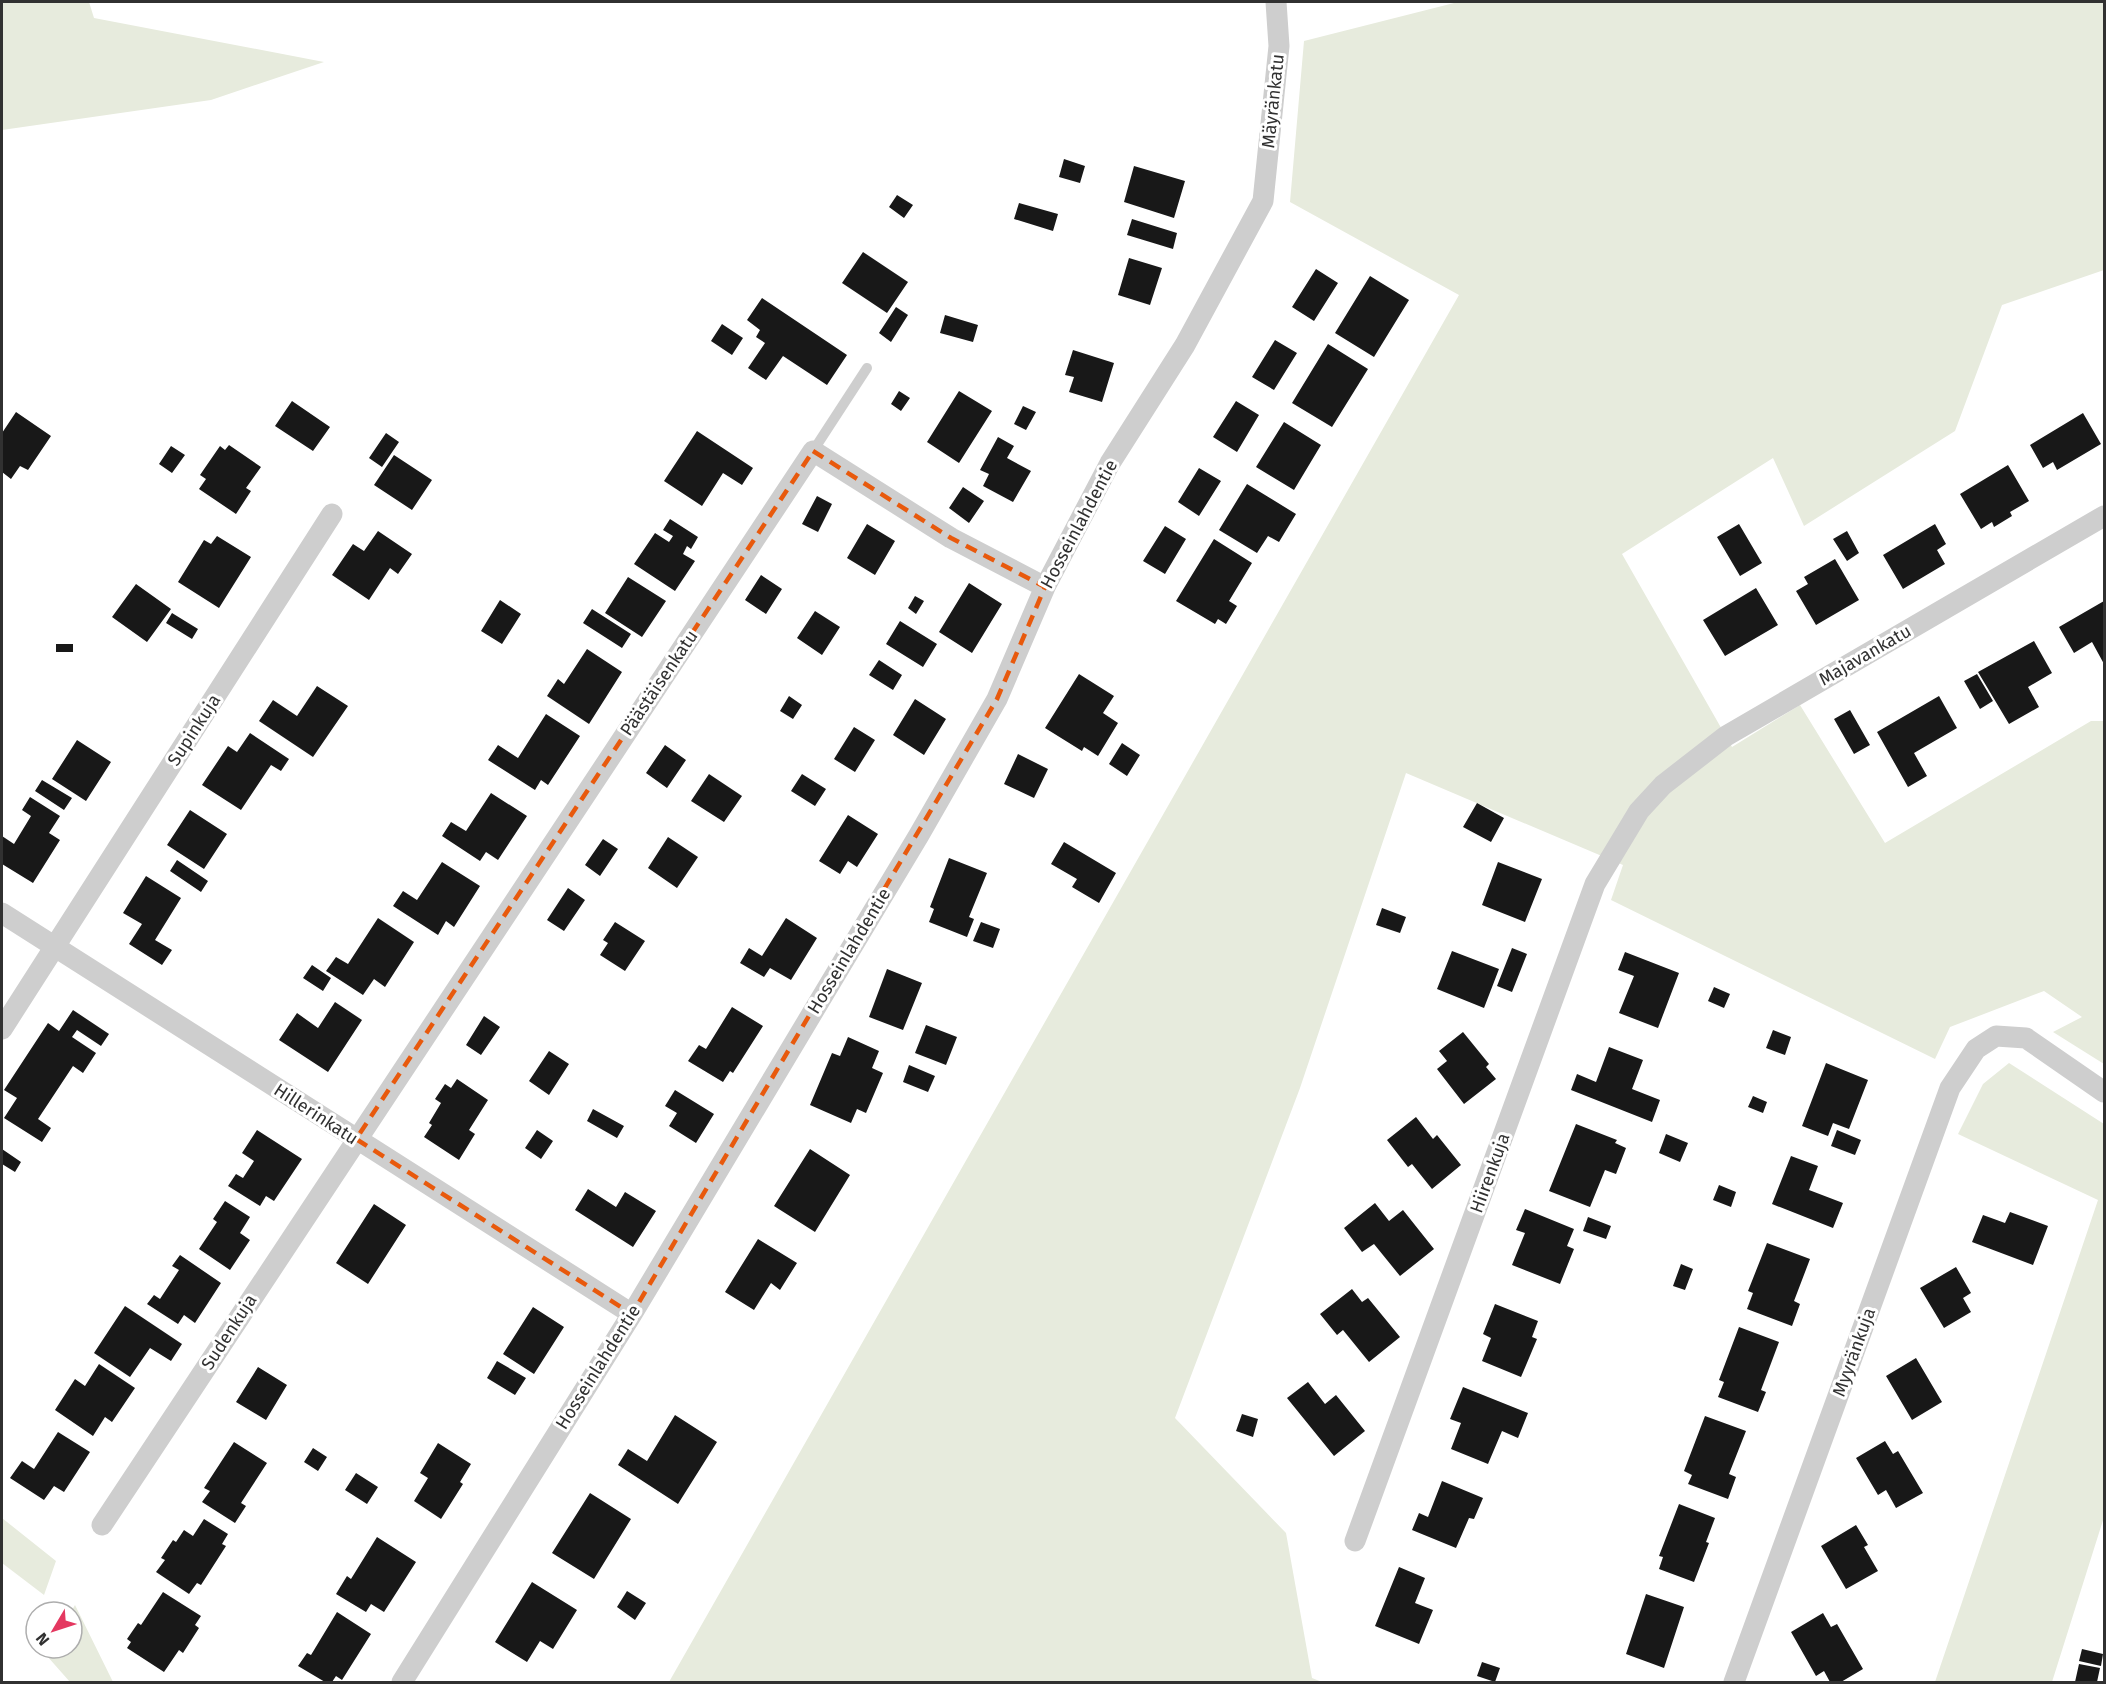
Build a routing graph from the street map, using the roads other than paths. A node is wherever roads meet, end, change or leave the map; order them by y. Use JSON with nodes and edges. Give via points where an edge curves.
{"nodes":[{"id":1,"x":1276,"y":2,"type":"edge"},
{"id":2,"x":1263,"y":201,"type":"joint"},
{"id":3,"x":867,"y":368,"type":"dead end"},
{"id":4,"x":813,"y":450,"type":"junction"},
{"id":5,"x":332,"y":514,"type":"dead end"},
{"id":6,"x":2104,"y":516,"type":"edge"},
{"id":7,"x":1045,"y":587,"type":"junction"},
{"id":8,"x":1639,"y":812,"type":"joint"},
{"id":9,"x":2,"y":913,"type":"edge"},
{"id":10,"x":56,"y":946,"type":"junction"},
{"id":11,"x":2,"y":1029,"type":"edge"},
{"id":12,"x":2104,"y":1092,"type":"edge"},
{"id":13,"x":356,"y":1140,"type":"junction"},
{"id":14,"x":632,"y":1314,"type":"junction"},
{"id":15,"x":102,"y":1525,"type":"dead end"},
{"id":16,"x":1355,"y":1541,"type":"dead end"},
{"id":17,"x":402,"y":1683,"type":"edge"},
{"id":18,"x":1734,"y":1683,"type":"edge"}],
"edges":[{"from":1,"to":2,"type":"street","name":"Mäyränkatu","via":[[1279,46]]},
{"from":2,"to":7,"type":"street","name":"Hosseinlahdentie","via":[[1185,345],[1110,463]]},
{"from":3,"to":4,"type":"lane"},
{"from":4,"to":7,"type":"street","via":[[951,538]]},
{"from":4,"to":13,"type":"street","name":"Päästäisenkatu"},
{"from":5,"to":10,"type":"street","name":"Supinkuja"},
{"from":6,"to":8,"type":"street","name":"Majavankatu","via":[[1726,736],[1663,785]]},
{"from":7,"to":14,"type":"street","name":"Hosseinlahdentie","via":[[997,699]]},
{"from":8,"to":16,"type":"street","name":"Hiirenkuja","via":[[1596,884]]},
{"from":9,"to":10,"type":"street","name":"Hillerinkatu"},
{"from":10,"to":11,"type":"street","name":"Supinkuja"},
{"from":10,"to":13,"type":"street","name":"Hillerinkatu"},
{"from":12,"to":18,"type":"street","name":"Myyränkuja","via":[[2026,1038],[1996,1036],[1976,1049],[1950,1088]]},
{"from":13,"to":14,"type":"street","name":"Hillerinkatu"},
{"from":13,"to":15,"type":"street","name":"Sudenkuja"},
{"from":14,"to":17,"type":"street","name":"Hosseinlahdentie"}]}
